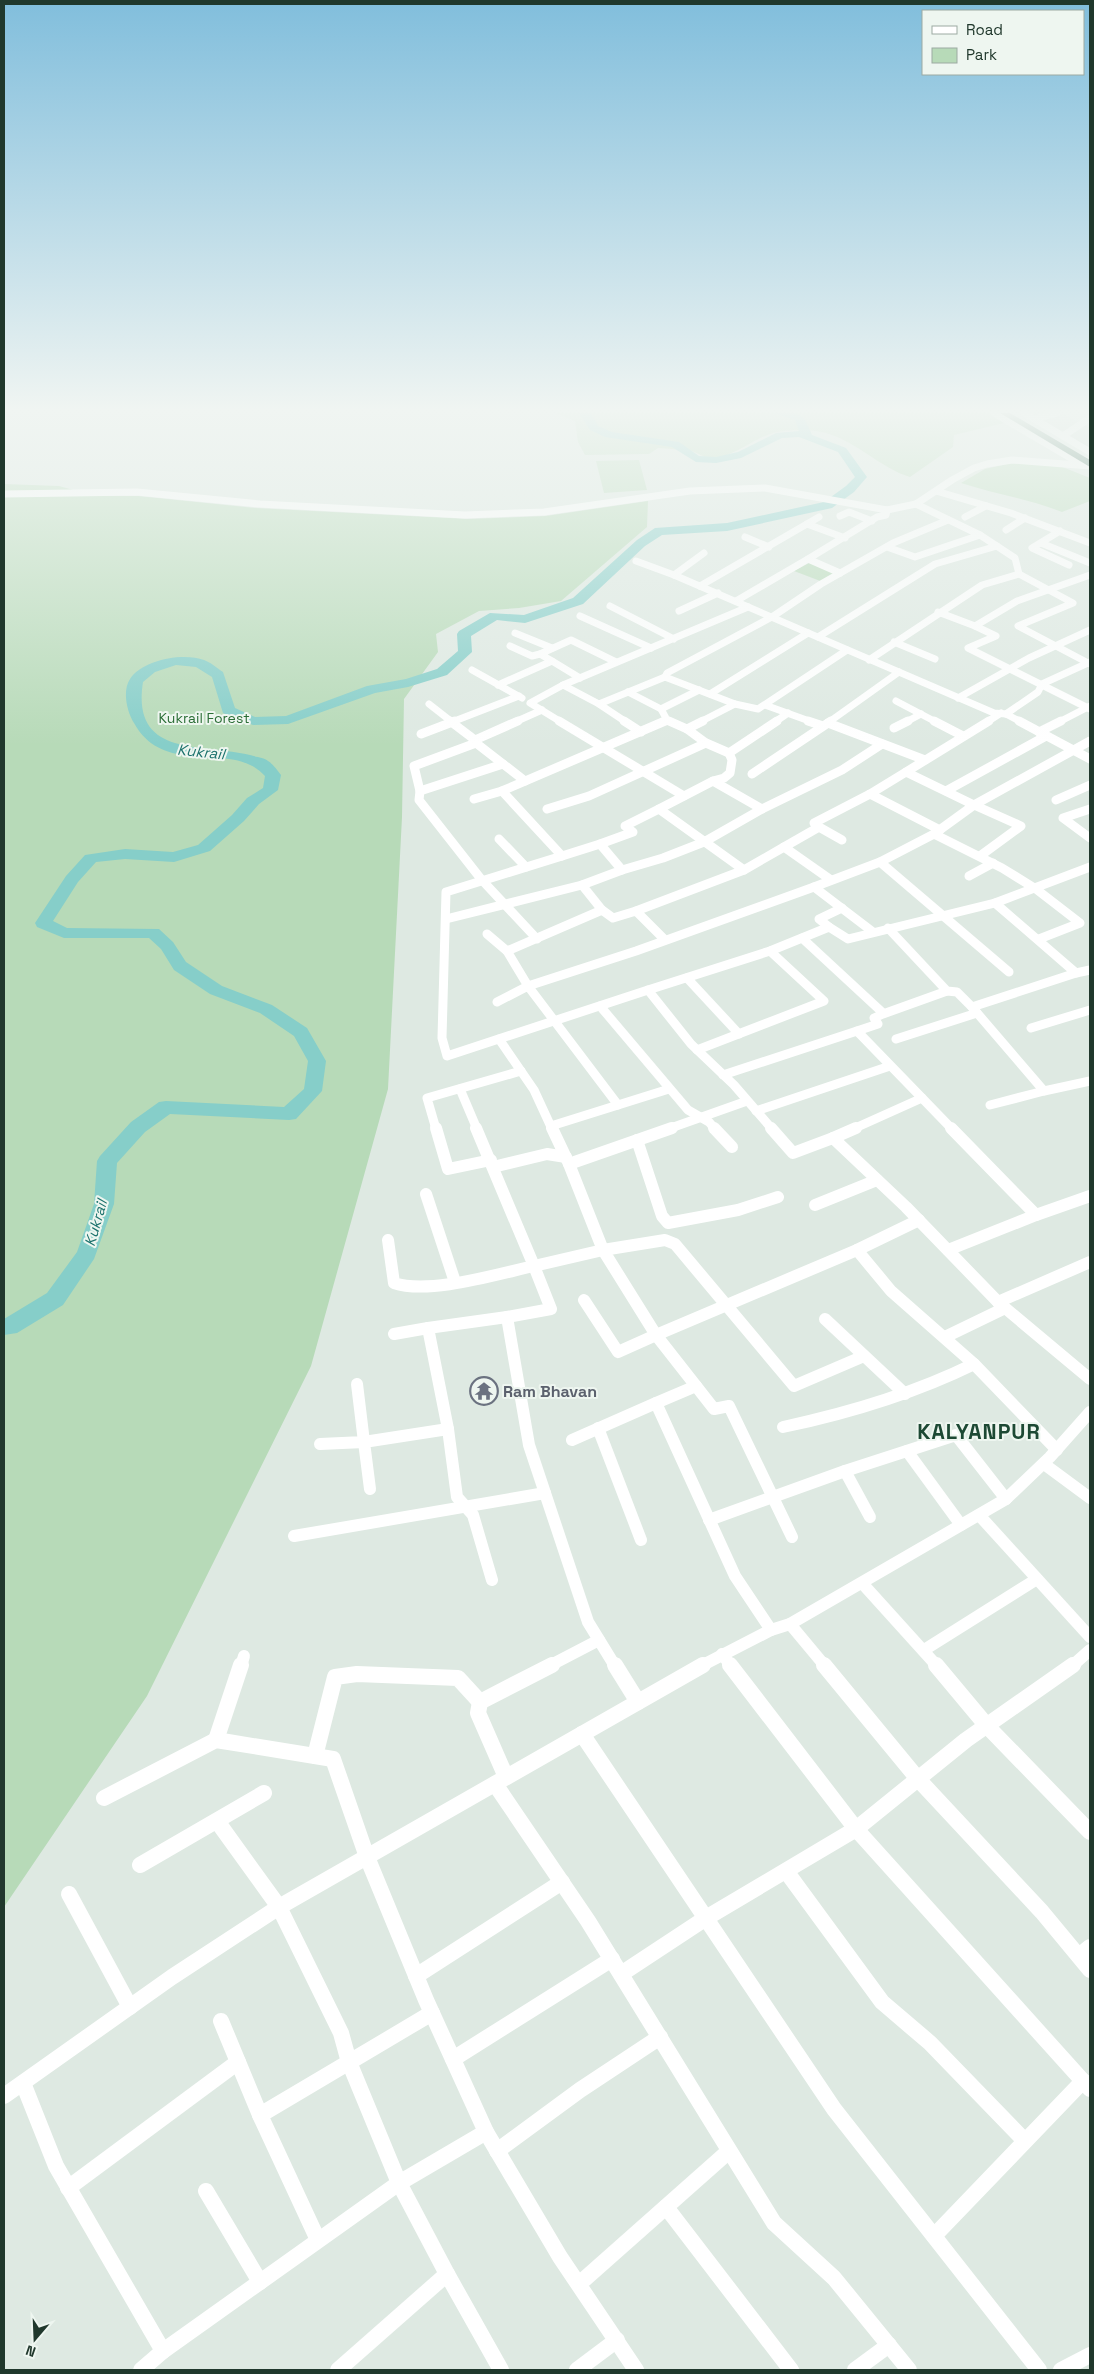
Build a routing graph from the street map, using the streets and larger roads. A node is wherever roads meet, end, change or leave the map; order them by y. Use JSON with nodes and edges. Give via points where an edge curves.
{"nodes":[{"id":1,"x":807,"y":524,"type":"joint"},
{"id":2,"x":868,"y":524,"type":"edge"},
{"id":3,"x":939,"y":524,"type":"edge"},
{"id":4,"x":956,"y":524,"type":"edge"},
{"id":5,"x":1016,"y":524,"type":"edge"},
{"id":6,"x":1041,"y":524,"type":"edge"},
{"id":7,"x":1006,"y":530,"type":"dead end"},
{"id":8,"x":1060,"y":531,"type":"junction"},
{"id":9,"x":980,"y":536,"type":"junction"},
{"id":10,"x":745,"y":537,"type":"dead end"},
{"id":11,"x":845,"y":538,"type":"junction"},
{"id":12,"x":1041,"y":543,"type":"junction"},
{"id":13,"x":1090,"y":543,"type":"edge"},
{"id":14,"x":997,"y":546,"type":"junction"},
{"id":15,"x":769,"y":547,"type":"junction"},
{"id":16,"x":887,"y":547,"type":"junction"},
{"id":17,"x":704,"y":553,"type":"dead end"},
{"id":18,"x":808,"y":559,"type":"junction"},
{"id":19,"x":636,"y":561,"type":"dead end"},
{"id":20,"x":1090,"y":563,"type":"edge"},
{"id":21,"x":1069,"y":565,"type":"dead end"},
{"id":22,"x":840,"y":573,"type":"junction"},
{"id":23,"x":1019,"y":574,"type":"junction"},
{"id":24,"x":674,"y":575,"type":"junction"},
{"id":25,"x":1090,"y":575,"type":"edge"},
{"id":26,"x":700,"y":586,"type":"junction"},
{"id":27,"x":1048,"y":590,"type":"junction"},
{"id":28,"x":718,"y":594,"type":"junction"},
{"id":29,"x":736,"y":601,"type":"junction"},
{"id":30,"x":610,"y":606,"type":"dead end"},
{"id":31,"x":748,"y":607,"type":"junction"},
{"id":32,"x":679,"y":611,"type":"dead end"},
{"id":33,"x":938,"y":612,"type":"junction"},
{"id":34,"x":580,"y":616,"type":"dead end"},
{"id":35,"x":772,"y":617,"type":"junction"},
{"id":36,"x":975,"y":626,"type":"junction"},
{"id":37,"x":1090,"y":630,"type":"edge"},
{"id":38,"x":516,"y":633,"type":"dead end"},
{"id":39,"x":808,"y":633,"type":"junction"},
{"id":40,"x":818,"y":637,"type":"junction"},
{"id":41,"x":674,"y":639,"type":"junction"},
{"id":42,"x":894,"y":642,"type":"junction"},
{"id":43,"x":510,"y":646,"type":"dead end"},
{"id":44,"x":1057,"y":647,"type":"junction"},
{"id":45,"x":552,"y":648,"type":"junction"},
{"id":46,"x":651,"y":648,"type":"junction"},
{"id":47,"x":847,"y":650,"type":"junction"},
{"id":48,"x":540,"y":654,"type":"junction"},
{"id":49,"x":934,"y":659,"type":"dead end"},
{"id":50,"x":869,"y":660,"type":"junction"},
{"id":51,"x":552,"y":661,"type":"junction"},
{"id":52,"x":616,"y":662,"type":"junction"},
{"id":53,"x":1089,"y":663,"type":"edge"},
{"id":54,"x":1010,"y":668,"type":"junction"},
{"id":55,"x":472,"y":670,"type":"dead end"},
{"id":56,"x":899,"y":672,"type":"junction"},
{"id":57,"x":665,"y":677,"type":"junction"},
{"id":58,"x":580,"y":678,"type":"junction"},
{"id":59,"x":498,"y":684,"type":"junction"},
{"id":60,"x":1042,"y":684,"type":"junction"},
{"id":61,"x":563,"y":685,"type":"junction"},
{"id":62,"x":699,"y":690,"type":"junction"},
{"id":63,"x":628,"y":692,"type":"junction"},
{"id":64,"x":710,"y":694,"type":"junction"},
{"id":65,"x":519,"y":696,"type":"junction"},
{"id":66,"x":958,"y":698,"type":"junction"},
{"id":67,"x":896,"y":701,"type":"dead end"},
{"id":68,"x":530,"y":703,"type":"junction"},
{"id":69,"x":429,"y":704,"type":"dead end"},
{"id":70,"x":600,"y":704,"type":"junction"},
{"id":71,"x":735,"y":704,"type":"junction"},
{"id":72,"x":765,"y":704,"type":"junction"},
{"id":73,"x":1089,"y":707,"type":"edge"},
{"id":74,"x":661,"y":709,"type":"junction"},
{"id":75,"x":542,"y":710,"type":"junction"},
{"id":76,"x":788,"y":713,"type":"junction"},
{"id":77,"x":921,"y":714,"type":"junction"},
{"id":78,"x":1004,"y":714,"type":"junction"},
{"id":79,"x":667,"y":720,"type":"junction"},
{"id":80,"x":453,"y":722,"type":"junction"},
{"id":81,"x":825,"y":725,"type":"junction"},
{"id":82,"x":894,"y":728,"type":"dead end"},
{"id":83,"x":687,"y":729,"type":"junction"},
{"id":84,"x":642,"y":732,"type":"junction"},
{"id":85,"x":421,"y":734,"type":"dead end"},
{"id":86,"x":1042,"y":734,"type":"junction"},
{"id":87,"x":963,"y":736,"type":"junction"},
{"id":88,"x":1090,"y":741,"type":"edge"},
{"id":89,"x":475,"y":742,"type":"junction"},
{"id":90,"x":706,"y":743,"type":"junction"},
{"id":91,"x":882,"y":744,"type":"junction"},
{"id":92,"x":606,"y":747,"type":"junction"},
{"id":93,"x":1074,"y":750,"type":"junction"},
{"id":94,"x":729,"y":754,"type":"junction"},
{"id":95,"x":1090,"y":759,"type":"edge"},
{"id":96,"x":925,"y":760,"type":"junction"},
{"id":97,"x":503,"y":764,"type":"junction"},
{"id":98,"x":644,"y":772,"type":"junction"},
{"id":99,"x":906,"y":772,"type":"junction"},
{"id":100,"x":752,"y":774,"type":"dead end"},
{"id":101,"x":525,"y":781,"type":"junction"},
{"id":102,"x":713,"y":781,"type":"junction"},
{"id":103,"x":1090,"y":785,"type":"edge"},
{"id":104,"x":420,"y":791,"type":"junction"},
{"id":105,"x":502,"y":791,"type":"junction"},
{"id":106,"x":946,"y":791,"type":"junction"},
{"id":107,"x":870,"y":794,"type":"junction"},
{"id":108,"x":684,"y":796,"type":"junction"},
{"id":109,"x":474,"y":799,"type":"dead end"},
{"id":110,"x":1056,"y":800,"type":"dead end"},
{"id":111,"x":974,"y":805,"type":"junction"},
{"id":112,"x":547,"y":809,"type":"dead end"},
{"id":113,"x":659,"y":809,"type":"junction"},
{"id":114,"x":1090,"y":809,"type":"edge"},
{"id":115,"x":762,"y":810,"type":"junction"},
{"id":116,"x":819,"y":827,"type":"junction"},
{"id":117,"x":937,"y":832,"type":"junction"},
{"id":118,"x":1090,"y":838,"type":"edge"},
{"id":119,"x":500,"y":839,"type":"dead end"},
{"id":120,"x":842,"y":840,"type":"dead end"},
{"id":121,"x":704,"y":842,"type":"junction"},
{"id":122,"x":600,"y":844,"type":"junction"},
{"id":123,"x":784,"y":847,"type":"junction"},
{"id":124,"x":562,"y":856,"type":"junction"},
{"id":125,"x":980,"y":856,"type":"junction"},
{"id":126,"x":880,"y":862,"type":"junction"},
{"id":127,"x":993,"y":863,"type":"junction"},
{"id":128,"x":526,"y":867,"type":"junction"},
{"id":129,"x":1090,"y":867,"type":"edge"},
{"id":130,"x":622,"y":870,"type":"junction"},
{"id":131,"x":744,"y":870,"type":"junction"},
{"id":132,"x":969,"y":876,"type":"dead end"},
{"id":133,"x":483,"y":880,"type":"junction"},
{"id":134,"x":831,"y":880,"type":"junction"},
{"id":135,"x":582,"y":885,"type":"junction"},
{"id":136,"x":814,"y":887,"type":"junction"},
{"id":137,"x":1036,"y":889,"type":"junction"},
{"id":138,"x":994,"y":903,"type":"junction"},
{"id":139,"x":506,"y":905,"type":"junction"},
{"id":140,"x":842,"y":908,"type":"junction"},
{"id":141,"x":602,"y":910,"type":"junction"},
{"id":142,"x":636,"y":911,"type":"junction"},
{"id":143,"x":943,"y":915,"type":"junction"},
{"id":144,"x":446,"y":918,"type":"junction"},
{"id":145,"x":1090,"y":918,"type":"edge"},
{"id":146,"x":1080,"y":923,"type":"junction"},
{"id":147,"x":829,"y":927,"type":"junction"},
{"id":148,"x":888,"y":928,"type":"junction"},
{"id":149,"x":873,"y":932,"type":"junction"},
{"id":150,"x":487,"y":934,"type":"dead end"},
{"id":151,"x":802,"y":938,"type":"junction"},
{"id":152,"x":537,"y":939,"type":"junction"},
{"id":153,"x":1039,"y":939,"type":"junction"},
{"id":154,"x":666,"y":940,"type":"junction"},
{"id":155,"x":507,"y":951,"type":"junction"},
{"id":156,"x":770,"y":951,"type":"junction"},
{"id":157,"x":1010,"y":972,"type":"dead end"},
{"id":158,"x":1085,"y":972,"type":"edge"},
{"id":159,"x":687,"y":978,"type":"junction"},
{"id":160,"x":528,"y":986,"type":"junction"},
{"id":161,"x":648,"y":990,"type":"junction"},
{"id":162,"x":946,"y":991,"type":"junction"},
{"id":163,"x":497,"y":1002,"type":"dead end"},
{"id":164,"x":600,"y":1006,"type":"junction"},
{"id":165,"x":975,"y":1010,"type":"junction"},
{"id":166,"x":1090,"y":1010,"type":"edge"},
{"id":167,"x":883,"y":1013,"type":"junction"},
{"id":168,"x":555,"y":1021,"type":"junction"},
{"id":169,"x":1032,"y":1028,"type":"dead end"},
{"id":170,"x":857,"y":1030,"type":"junction"},
{"id":171,"x":739,"y":1034,"type":"junction"},
{"id":172,"x":499,"y":1039,"type":"junction"},
{"id":173,"x":896,"y":1039,"type":"dead end"},
{"id":174,"x":697,"y":1050,"type":"junction"},
{"id":175,"x":890,"y":1066,"type":"junction"},
{"id":176,"x":521,"y":1071,"type":"junction"},
{"id":177,"x":723,"y":1075,"type":"junction"},
{"id":178,"x":1090,"y":1082,"type":"edge"},
{"id":179,"x":460,"y":1089,"type":"junction"},
{"id":180,"x":669,"y":1089,"type":"junction"},
{"id":181,"x":1044,"y":1091,"type":"junction"},
{"id":182,"x":922,"y":1098,"type":"junction"},
{"id":183,"x":747,"y":1100,"type":"junction"},
{"id":184,"x":618,"y":1105,"type":"junction"},
{"id":185,"x":990,"y":1106,"type":"dead end"},
{"id":186,"x":756,"y":1111,"type":"junction"},
{"id":187,"x":699,"y":1117,"type":"junction"},
{"id":188,"x":552,"y":1126,"type":"junction"},
{"id":189,"x":833,"y":1138,"type":"junction"},
{"id":190,"x":637,"y":1140,"type":"junction"},
{"id":191,"x":732,"y":1147,"type":"dead end"},
{"id":192,"x":567,"y":1160,"type":"junction"},
{"id":193,"x":492,"y":1163,"type":"junction"},
{"id":194,"x":877,"y":1180,"type":"junction"},
{"id":195,"x":426,"y":1194,"type":"dead end"},
{"id":196,"x":778,"y":1196,"type":"dead end"},
{"id":197,"x":1090,"y":1196,"type":"edge"},
{"id":198,"x":815,"y":1205,"type":"dead end"},
{"id":199,"x":1036,"y":1215,"type":"junction"},
{"id":200,"x":919,"y":1220,"type":"junction"},
{"id":201,"x":388,"y":1240,"type":"dead end"},
{"id":202,"x":603,"y":1250,"type":"junction"},
{"id":203,"x":857,"y":1250,"type":"junction"},
{"id":204,"x":948,"y":1250,"type":"junction"},
{"id":205,"x":1090,"y":1262,"type":"edge"},
{"id":206,"x":534,"y":1266,"type":"junction"},
{"id":207,"x":455,"y":1282,"type":"junction"},
{"id":208,"x":584,"y":1300,"type":"dead end"},
{"id":209,"x":1001,"y":1305,"type":"junction"},
{"id":210,"x":726,"y":1306,"type":"junction"},
{"id":211,"x":507,"y":1317,"type":"junction"},
{"id":212,"x":825,"y":1319,"type":"dead end"},
{"id":213,"x":428,"y":1328,"type":"junction"},
{"id":214,"x":394,"y":1334,"type":"dead end"},
{"id":215,"x":656,"y":1335,"type":"junction"},
{"id":216,"x":945,"y":1337,"type":"junction"},
{"id":217,"x":864,"y":1356,"type":"junction"},
{"id":218,"x":974,"y":1364,"type":"junction"},
{"id":219,"x":1090,"y":1379,"type":"edge"},
{"id":220,"x":357,"y":1384,"type":"dead end"},
{"id":221,"x":696,"y":1386,"type":"junction"},
{"id":222,"x":905,"y":1394,"type":"junction"},
{"id":223,"x":656,"y":1403,"type":"junction"},
{"id":224,"x":1090,"y":1412,"type":"edge"},
{"id":225,"x":783,"y":1427,"type":"dead end"},
{"id":226,"x":598,"y":1428,"type":"junction"},
{"id":227,"x":448,"y":1429,"type":"junction"},
{"id":228,"x":572,"y":1440,"type":"dead end"},
{"id":229,"x":364,"y":1442,"type":"junction"},
{"id":230,"x":320,"y":1444,"type":"dead end"},
{"id":231,"x":1057,"y":1450,"type":"junction"},
{"id":232,"x":907,"y":1451,"type":"junction"},
{"id":233,"x":1044,"y":1464,"type":"junction"},
{"id":234,"x":845,"y":1471,"type":"junction"},
{"id":235,"x":370,"y":1489,"type":"dead end"},
{"id":236,"x":545,"y":1493,"type":"junction"},
{"id":237,"x":772,"y":1496,"type":"junction"},
{"id":238,"x":1090,"y":1498,"type":"edge"},
{"id":239,"x":1006,"y":1499,"type":"junction"},
{"id":240,"x":466,"y":1507,"type":"junction"},
{"id":241,"x":979,"y":1515,"type":"junction"},
{"id":242,"x":870,"y":1516,"type":"dead end"},
{"id":243,"x":710,"y":1520,"type":"junction"},
{"id":244,"x":960,"y":1524,"type":"junction"},
{"id":245,"x":294,"y":1536,"type":"dead end"},
{"id":246,"x":792,"y":1537,"type":"dead end"},
{"id":247,"x":641,"y":1540,"type":"dead end"},
{"id":248,"x":1037,"y":1579,"type":"junction"},
{"id":249,"x":492,"y":1580,"type":"dead end"},
{"id":250,"x":862,"y":1583,"type":"junction"},
{"id":251,"x":790,"y":1624,"type":"junction"},
{"id":252,"x":771,"y":1630,"type":"junction"},
{"id":253,"x":1090,"y":1637,"type":"edge"},
{"id":254,"x":599,"y":1640,"type":"junction"},
{"id":255,"x":924,"y":1650,"type":"junction"},
{"id":256,"x":1090,"y":1650,"type":"edge"},
{"id":257,"x":722,"y":1654,"type":"junction"},
{"id":258,"x":244,"y":1656,"type":"dead end"},
{"id":259,"x":480,"y":1702,"type":"junction"},
{"id":260,"x":638,"y":1702,"type":"junction"},
{"id":261,"x":987,"y":1726,"type":"junction"},
{"id":262,"x":582,"y":1734,"type":"junction"},
{"id":263,"x":216,"y":1740,"type":"junction"},
{"id":264,"x":315,"y":1756,"type":"junction"},
{"id":265,"x":918,"y":1779,"type":"junction"},
{"id":266,"x":500,"y":1781,"type":"junction"},
{"id":267,"x":264,"y":1793,"type":"dead end"},
{"id":268,"x":104,"y":1798,"type":"dead end"},
{"id":269,"x":218,"y":1821,"type":"junction"},
{"id":270,"x":856,"y":1829,"type":"junction"},
{"id":271,"x":1090,"y":1832,"type":"edge"},
{"id":272,"x":367,"y":1856,"type":"junction"},
{"id":273,"x":140,"y":1865,"type":"dead end"},
{"id":274,"x":786,"y":1871,"type":"junction"},
{"id":275,"x":562,"y":1882,"type":"junction"},
{"id":276,"x":69,"y":1894,"type":"dead end"},
{"id":277,"x":279,"y":1907,"type":"junction"},
{"id":278,"x":706,"y":1918,"type":"junction"},
{"id":279,"x":1085,"y":1952,"type":"edge"},
{"id":280,"x":612,"y":1959,"type":"junction"},
{"id":281,"x":1090,"y":1970,"type":"edge"},
{"id":282,"x":621,"y":1974,"type":"junction"},
{"id":283,"x":416,"y":1976,"type":"junction"},
{"id":284,"x":130,"y":2007,"type":"junction"},
{"id":285,"x":432,"y":2013,"type":"junction"},
{"id":286,"x":221,"y":2021,"type":"dead end"},
{"id":287,"x":660,"y":2037,"type":"junction"},
{"id":288,"x":453,"y":2059,"type":"junction"},
{"id":289,"x":238,"y":2062,"type":"junction"},
{"id":290,"x":349,"y":2062,"type":"junction"},
{"id":291,"x":23,"y":2083,"type":"junction"},
{"id":292,"x":1087,"y":2085,"type":"edge"},
{"id":293,"x":4,"y":2096,"type":"edge"},
{"id":294,"x":260,"y":2115,"type":"junction"},
{"id":295,"x":486,"y":2132,"type":"junction"},
{"id":296,"x":1024,"y":2140,"type":"junction"},
{"id":297,"x":497,"y":2151,"type":"junction"},
{"id":298,"x":729,"y":2151,"type":"junction"},
{"id":299,"x":399,"y":2183,"type":"junction"},
{"id":300,"x":68,"y":2188,"type":"junction"},
{"id":301,"x":206,"y":2191,"type":"dead end"},
{"id":302,"x":666,"y":2207,"type":"junction"},
{"id":303,"x":934,"y":2236,"type":"junction"},
{"id":304,"x":318,"y":2240,"type":"junction"},
{"id":305,"x":447,"y":2274,"type":"junction"},
{"id":306,"x":260,"y":2282,"type":"junction"},
{"id":307,"x":579,"y":2284,"type":"junction"},
{"id":308,"x":617,"y":2340,"type":"junction"},
{"id":309,"x":888,"y":2345,"type":"junction"},
{"id":310,"x":163,"y":2351,"type":"junction"},
{"id":311,"x":1090,"y":2355,"type":"edge"},
{"id":312,"x":140,"y":2370,"type":"edge"},
{"id":313,"x":338,"y":2370,"type":"edge"},
{"id":314,"x":501,"y":2370,"type":"edge"},
{"id":315,"x":577,"y":2370,"type":"edge"},
{"id":316,"x":636,"y":2370,"type":"edge"},
{"id":317,"x":791,"y":2370,"type":"edge"},
{"id":318,"x":855,"y":2370,"type":"edge"},
{"id":319,"x":909,"y":2370,"type":"edge"},
{"id":320,"x":1039,"y":2370,"type":"edge"},
{"id":321,"x":1061,"y":2370,"type":"edge"}],
"edges":[{"from":1,"to":11,"type":"street"},
{"from":1,"to":15,"type":"street"},
{"from":2,"to":11,"type":"street"},
{"from":3,"to":16,"type":"street"},
{"from":4,"to":9,"type":"street"},
{"from":5,"to":7,"type":"street"},
{"from":6,"to":8,"type":"street"},
{"from":8,"to":12,"type":"street"},
{"from":8,"to":13,"type":"street"},
{"from":9,"to":14,"type":"street"},
{"from":9,"to":16,"type":"street","via":[[915,557]]},
{"from":10,"to":15,"type":"street"},
{"from":11,"to":18,"type":"street"},
{"from":12,"to":20,"type":"street"},
{"from":12,"to":21,"type":"street","via":[[1032,548]]},
{"from":14,"to":23,"type":"street","via":[[1015,558]]},
{"from":14,"to":40,"type":"street","via":[[935,564]]},
{"from":15,"to":26,"type":"street"},
{"from":16,"to":22,"type":"street"},
{"from":17,"to":24,"type":"street"},
{"from":18,"to":22,"type":"street"},
{"from":18,"to":29,"type":"street"},
{"from":19,"to":24,"type":"street"},
{"from":22,"to":35,"type":"street"},
{"from":23,"to":27,"type":"street"},
{"from":23,"to":33,"type":"street","via":[[982,585]]},
{"from":24,"to":26,"type":"street"},
{"from":25,"to":27,"type":"street"},
{"from":26,"to":28,"type":"street"},
{"from":27,"to":36,"type":"street","via":[[1017,601]]},
{"from":27,"to":44,"type":"street","via":[[1073,603],[1018,626]]},
{"from":28,"to":29,"type":"street"},
{"from":28,"to":32,"type":"street"},
{"from":29,"to":31,"type":"street"},
{"from":30,"to":41,"type":"street"},
{"from":31,"to":35,"type":"street"},
{"from":31,"to":41,"type":"street"},
{"from":33,"to":36,"type":"street"},
{"from":33,"to":42,"type":"street"},
{"from":34,"to":46,"type":"street"},
{"from":35,"to":39,"type":"street"},
{"from":35,"to":57,"type":"street","via":[[667,673]]},
{"from":36,"to":54,"type":"street","via":[[996,636],[968,648]]},
{"from":37,"to":44,"type":"street"},
{"from":38,"to":45,"type":"street"},
{"from":39,"to":40,"type":"street"},
{"from":39,"to":64,"type":"street"},
{"from":40,"to":47,"type":"street"},
{"from":41,"to":46,"type":"street"},
{"from":42,"to":49,"type":"street"},
{"from":42,"to":50,"type":"street"},
{"from":43,"to":48,"type":"street","via":[[532,656]]},
{"from":44,"to":53,"type":"street"},
{"from":44,"to":54,"type":"street"},
{"from":45,"to":48,"type":"street"},
{"from":45,"to":52,"type":"street","via":[[571,640]]},
{"from":46,"to":52,"type":"street"},
{"from":47,"to":50,"type":"street"},
{"from":47,"to":72,"type":"street"},
{"from":48,"to":51,"type":"street"},
{"from":50,"to":56,"type":"street"},
{"from":51,"to":58,"type":"street"},
{"from":51,"to":59,"type":"street"},
{"from":52,"to":58,"type":"street"},
{"from":53,"to":60,"type":"street"},
{"from":54,"to":60,"type":"street"},
{"from":54,"to":66,"type":"street"},
{"from":55,"to":59,"type":"street"},
{"from":56,"to":66,"type":"street"},
{"from":56,"to":81,"type":"street"},
{"from":57,"to":62,"type":"street"},
{"from":57,"to":63,"type":"street"},
{"from":58,"to":61,"type":"street"},
{"from":59,"to":65,"type":"street"},
{"from":60,"to":73,"type":"street"},
{"from":60,"to":78,"type":"street","via":[[1038,692]]},
{"from":61,"to":68,"type":"street"},
{"from":61,"to":70,"type":"street"},
{"from":62,"to":64,"type":"street"},
{"from":62,"to":74,"type":"street"},
{"from":63,"to":70,"type":"street"},
{"from":63,"to":74,"type":"street"},
{"from":64,"to":71,"type":"street"},
{"from":65,"to":68,"type":"street"},
{"from":65,"to":80,"type":"street"},
{"from":66,"to":78,"type":"street"},
{"from":67,"to":77,"type":"street"},
{"from":68,"to":75,"type":"street"},
{"from":69,"to":80,"type":"street"},
{"from":70,"to":84,"type":"street"},
{"from":71,"to":72,"type":"street","via":[[758,709]]},
{"from":71,"to":83,"type":"street"},
{"from":72,"to":76,"type":"street"},
{"from":73,"to":86,"type":"street"},
{"from":74,"to":79,"type":"street"},
{"from":75,"to":89,"type":"street"},
{"from":75,"to":92,"type":"street"},
{"from":76,"to":81,"type":"street"},
{"from":76,"to":94,"type":"street"},
{"from":77,"to":82,"type":"street"},
{"from":77,"to":87,"type":"street"},
{"from":78,"to":86,"type":"street"},
{"from":78,"to":87,"type":"street"},
{"from":79,"to":83,"type":"street"},
{"from":79,"to":84,"type":"street"},
{"from":80,"to":85,"type":"street"},
{"from":80,"to":89,"type":"street"},
{"from":81,"to":91,"type":"street"},
{"from":81,"to":100,"type":"street"},
{"from":83,"to":90,"type":"street"},
{"from":84,"to":92,"type":"street"},
{"from":86,"to":93,"type":"street"},
{"from":86,"to":106,"type":"street"},
{"from":87,"to":96,"type":"street"},
{"from":88,"to":93,"type":"street"},
{"from":89,"to":97,"type":"street"},
{"from":89,"to":104,"type":"street","via":[[414,766]]},
{"from":90,"to":94,"type":"street"},
{"from":90,"to":98,"type":"street"},
{"from":91,"to":96,"type":"street"},
{"from":91,"to":115,"type":"street","via":[[842,770]]},
{"from":92,"to":98,"type":"street"},
{"from":92,"to":101,"type":"street"},
{"from":93,"to":95,"type":"street"},
{"from":93,"to":111,"type":"street"},
{"from":94,"to":102,"type":"street","via":[[732,760],[730,773]]},
{"from":96,"to":99,"type":"street"},
{"from":97,"to":101,"type":"street"},
{"from":97,"to":104,"type":"street"},
{"from":98,"to":108,"type":"street"},
{"from":98,"to":112,"type":"street","via":[[589,796]]},
{"from":99,"to":106,"type":"street"},
{"from":99,"to":107,"type":"street"},
{"from":101,"to":105,"type":"street"},
{"from":102,"to":108,"type":"street"},
{"from":102,"to":115,"type":"street"},
{"from":103,"to":110,"type":"street"},
{"from":104,"to":133,"type":"street","via":[[419,800]]},
{"from":105,"to":109,"type":"street"},
{"from":105,"to":124,"type":"street"},
{"from":106,"to":111,"type":"street"},
{"from":107,"to":116,"type":"street","via":[[814,823]]},
{"from":107,"to":117,"type":"street"},
{"from":108,"to":113,"type":"street"},
{"from":111,"to":117,"type":"street"},
{"from":111,"to":125,"type":"street","via":[[1021,826]]},
{"from":113,"to":121,"type":"street"},
{"from":113,"to":122,"type":"street","via":[[625,826],[633,832]]},
{"from":114,"to":118,"type":"street","via":[[1063,818]]},
{"from":115,"to":121,"type":"street"},
{"from":116,"to":120,"type":"street"},
{"from":116,"to":123,"type":"street"},
{"from":117,"to":125,"type":"street"},
{"from":117,"to":126,"type":"street"},
{"from":119,"to":128,"type":"street"},
{"from":121,"to":130,"type":"street"},
{"from":121,"to":131,"type":"street"},
{"from":122,"to":124,"type":"street"},
{"from":122,"to":130,"type":"street"},
{"from":123,"to":131,"type":"street"},
{"from":123,"to":134,"type":"street"},
{"from":124,"to":128,"type":"street"},
{"from":125,"to":127,"type":"street"},
{"from":126,"to":134,"type":"street"},
{"from":126,"to":143,"type":"street"},
{"from":127,"to":132,"type":"street"},
{"from":127,"to":137,"type":"street"},
{"from":128,"to":133,"type":"street"},
{"from":129,"to":137,"type":"street"},
{"from":130,"to":135,"type":"street"},
{"from":131,"to":142,"type":"street"},
{"from":133,"to":139,"type":"street"},
{"from":133,"to":144,"type":"street","via":[[446,892]]},
{"from":134,"to":136,"type":"street"},
{"from":135,"to":139,"type":"street"},
{"from":135,"to":141,"type":"street"},
{"from":136,"to":140,"type":"street"},
{"from":136,"to":154,"type":"street"},
{"from":137,"to":138,"type":"street"},
{"from":137,"to":146,"type":"street"},
{"from":138,"to":143,"type":"street"},
{"from":138,"to":153,"type":"street"},
{"from":139,"to":144,"type":"street"},
{"from":139,"to":152,"type":"street"},
{"from":140,"to":147,"type":"street","via":[[819,919]]},
{"from":140,"to":149,"type":"street"},
{"from":141,"to":142,"type":"street","via":[[613,918]]},
{"from":141,"to":152,"type":"street"},
{"from":142,"to":154,"type":"street"},
{"from":143,"to":148,"type":"street"},
{"from":143,"to":157,"type":"street"},
{"from":144,"to":172,"type":"street","via":[[442,1038],[447,1056]]},
{"from":145,"to":146,"type":"street"},
{"from":146,"to":153,"type":"street"},
{"from":147,"to":149,"type":"street","via":[[848,939]]},
{"from":147,"to":151,"type":"street"},
{"from":148,"to":149,"type":"street"},
{"from":148,"to":162,"type":"street"},
{"from":150,"to":155,"type":"street"},
{"from":151,"to":156,"type":"street"},
{"from":151,"to":167,"type":"street"},
{"from":152,"to":155,"type":"street"},
{"from":153,"to":158,"type":"street"},
{"from":154,"to":160,"type":"street"},
{"from":155,"to":160,"type":"street"},
{"from":156,"to":159,"type":"street"},
{"from":156,"to":171,"type":"street","via":[[824,1001]]},
{"from":158,"to":165,"type":"street"},
{"from":159,"to":161,"type":"street"},
{"from":159,"to":171,"type":"street"},
{"from":160,"to":163,"type":"street"},
{"from":160,"to":168,"type":"street"},
{"from":161,"to":164,"type":"street"},
{"from":161,"to":174,"type":"street"},
{"from":162,"to":165,"type":"street","via":[[958,992]]},
{"from":162,"to":167,"type":"street"},
{"from":164,"to":168,"type":"street"},
{"from":164,"to":180,"type":"street"},
{"from":165,"to":173,"type":"street"},
{"from":165,"to":181,"type":"street"},
{"from":166,"to":169,"type":"street"},
{"from":167,"to":170,"type":"street","via":[[874,1018],[878,1024]]},
{"from":168,"to":172,"type":"street"},
{"from":168,"to":184,"type":"street"},
{"from":170,"to":175,"type":"street"},
{"from":170,"to":177,"type":"street"},
{"from":171,"to":174,"type":"street"},
{"from":172,"to":176,"type":"street"},
{"from":174,"to":177,"type":"street"},
{"from":175,"to":182,"type":"street"},
{"from":175,"to":186,"type":"street"},
{"from":176,"to":179,"type":"street"},
{"from":176,"to":188,"type":"street"},
{"from":177,"to":183,"type":"street"},
{"from":178,"to":181,"type":"street"},
{"from":179,"to":193,"type":"street"},
{"from":179,"to":193,"type":"street","via":[[427,1098],[448,1169]]},
{"from":180,"to":184,"type":"street"},
{"from":180,"to":187,"type":"street"},
{"from":181,"to":185,"type":"street"},
{"from":182,"to":189,"type":"street"},
{"from":182,"to":199,"type":"street"},
{"from":183,"to":186,"type":"street"},
{"from":183,"to":187,"type":"street"},
{"from":184,"to":188,"type":"street"},
{"from":186,"to":189,"type":"street","via":[[793,1153]]},
{"from":187,"to":190,"type":"street"},
{"from":187,"to":191,"type":"street","via":[[709,1122]]},
{"from":188,"to":192,"type":"street"},
{"from":189,"to":194,"type":"street"},
{"from":190,"to":192,"type":"street"},
{"from":190,"to":196,"type":"street","via":[[662,1216],[668,1223],[738,1210]]},
{"from":192,"to":193,"type":"street","via":[[547,1154]]},
{"from":192,"to":202,"type":"street"},
{"from":193,"to":206,"type":"street"},
{"from":194,"to":198,"type":"street"},
{"from":194,"to":200,"type":"street"},
{"from":195,"to":207,"type":"street"},
{"from":197,"to":199,"type":"street"},
{"from":199,"to":204,"type":"street"},
{"from":200,"to":203,"type":"street"},
{"from":200,"to":204,"type":"street"},
{"from":201,"to":207,"type":"street","via":[[392,1274],[398,1286],[408,1288]]},
{"from":202,"to":206,"type":"street"},
{"from":202,"to":210,"type":"street","via":[[665,1240],[675,1244]]},
{"from":202,"to":215,"type":"street"},
{"from":203,"to":210,"type":"street"},
{"from":203,"to":216,"type":"street","via":[[891,1291]]},
{"from":204,"to":209,"type":"street"},
{"from":205,"to":209,"type":"street"},
{"from":206,"to":207,"type":"street"},
{"from":206,"to":211,"type":"street","via":[[551,1309]]},
{"from":208,"to":215,"type":"street","via":[[618,1352]]},
{"from":209,"to":216,"type":"street"},
{"from":209,"to":219,"type":"street"},
{"from":210,"to":215,"type":"street"},
{"from":210,"to":217,"type":"street","via":[[794,1386]]},
{"from":211,"to":213,"type":"street"},
{"from":211,"to":236,"type":"street","via":[[529,1445]]},
{"from":212,"to":217,"type":"street"},
{"from":213,"to":214,"type":"street"},
{"from":213,"to":227,"type":"street"},
{"from":215,"to":221,"type":"street"},
{"from":216,"to":218,"type":"street"},
{"from":217,"to":222,"type":"street"},
{"from":218,"to":222,"type":"street","via":[[940,1382]]},
{"from":218,"to":231,"type":"street"},
{"from":220,"to":229,"type":"street"},
{"from":221,"to":223,"type":"street"},
{"from":221,"to":237,"type":"street","via":[[714,1409],[729,1406]]},
{"from":222,"to":225,"type":"street","via":[[837,1416]]},
{"from":223,"to":226,"type":"street"},
{"from":223,"to":243,"type":"street"},
{"from":224,"to":231,"type":"street"},
{"from":226,"to":228,"type":"street"},
{"from":226,"to":247,"type":"street"},
{"from":227,"to":229,"type":"street"},
{"from":227,"to":240,"type":"street","via":[[457,1497]]},
{"from":229,"to":230,"type":"street"},
{"from":229,"to":235,"type":"street"},
{"from":231,"to":233,"type":"street"},
{"from":232,"to":234,"type":"street"},
{"from":232,"to":239,"type":"street","via":[[956,1435]]},
{"from":232,"to":244,"type":"street"},
{"from":233,"to":238,"type":"street"},
{"from":233,"to":239,"type":"street"},
{"from":234,"to":237,"type":"street"},
{"from":234,"to":242,"type":"street"},
{"from":236,"to":240,"type":"street"},
{"from":236,"to":254,"type":"street","via":[[588,1622]]},
{"from":237,"to":243,"type":"street"},
{"from":237,"to":246,"type":"street"},
{"from":239,"to":241,"type":"street"},
{"from":240,"to":245,"type":"street"},
{"from":240,"to":249,"type":"street","via":[[473,1515]]},
{"from":241,"to":244,"type":"street"},
{"from":241,"to":248,"type":"street"},
{"from":243,"to":252,"type":"street","via":[[735,1576]]},
{"from":244,"to":250,"type":"street"},
{"from":248,"to":253,"type":"street"},
{"from":248,"to":255,"type":"street"},
{"from":250,"to":251,"type":"street"},
{"from":250,"to":255,"type":"street"},
{"from":251,"to":252,"type":"street"},
{"from":251,"to":265,"type":"street"},
{"from":252,"to":257,"type":"street"},
{"from":254,"to":259,"type":"street"},
{"from":254,"to":260,"type":"street"},
{"from":255,"to":261,"type":"street"},
{"from":256,"to":261,"type":"street"},
{"from":257,"to":260,"type":"street"},
{"from":257,"to":270,"type":"street"},
{"from":258,"to":263,"type":"street"},
{"from":259,"to":264,"type":"street","via":[[458,1678],[357,1674],[335,1678]]},
{"from":259,"to":266,"type":"street","via":[[478,1713]]},
{"from":260,"to":262,"type":"street"},
{"from":261,"to":265,"type":"street"},
{"from":261,"to":271,"type":"street"},
{"from":262,"to":266,"type":"street"},
{"from":262,"to":278,"type":"street"},
{"from":263,"to":264,"type":"street"},
{"from":263,"to":268,"type":"street"},
{"from":264,"to":272,"type":"street","via":[[334,1759]]},
{"from":265,"to":270,"type":"street"},
{"from":265,"to":279,"type":"street","via":[[1042,1912]]},
{"from":266,"to":272,"type":"street"},
{"from":266,"to":275,"type":"street"},
{"from":267,"to":269,"type":"street"},
{"from":269,"to":273,"type":"street"},
{"from":269,"to":277,"type":"street"},
{"from":270,"to":274,"type":"street"},
{"from":270,"to":292,"type":"street"},
{"from":272,"to":277,"type":"street"},
{"from":272,"to":283,"type":"street"},
{"from":274,"to":278,"type":"street"},
{"from":274,"to":296,"type":"street","via":[[882,2002],[930,2043]]},
{"from":275,"to":280,"type":"street"},
{"from":275,"to":283,"type":"street"},
{"from":276,"to":284,"type":"street"},
{"from":277,"to":284,"type":"street"},
{"from":277,"to":290,"type":"street","via":[[341,2033]]},
{"from":278,"to":282,"type":"street"},
{"from":278,"to":303,"type":"street","via":[[834,2109]]},
{"from":279,"to":281,"type":"street"},
{"from":280,"to":282,"type":"street"},
{"from":280,"to":288,"type":"street"},
{"from":282,"to":287,"type":"street"},
{"from":283,"to":285,"type":"street"},
{"from":284,"to":291,"type":"street"},
{"from":285,"to":288,"type":"street"},
{"from":285,"to":290,"type":"street"},
{"from":286,"to":289,"type":"street"},
{"from":287,"to":297,"type":"street"},
{"from":287,"to":298,"type":"street"},
{"from":288,"to":295,"type":"street"},
{"from":289,"to":294,"type":"street"},
{"from":289,"to":300,"type":"street"},
{"from":290,"to":294,"type":"street"},
{"from":290,"to":299,"type":"street"},
{"from":291,"to":293,"type":"street"},
{"from":291,"to":300,"type":"street"},
{"from":292,"to":296,"type":"street"},
{"from":294,"to":304,"type":"street"},
{"from":295,"to":297,"type":"street"},
{"from":295,"to":299,"type":"street"},
{"from":296,"to":303,"type":"street"},
{"from":297,"to":307,"type":"street"},
{"from":298,"to":302,"type":"street"},
{"from":298,"to":309,"type":"street","via":[[774,2223],[834,2278]]},
{"from":299,"to":304,"type":"street"},
{"from":299,"to":305,"type":"street"},
{"from":300,"to":310,"type":"street"},
{"from":301,"to":306,"type":"street"},
{"from":302,"to":307,"type":"street"},
{"from":302,"to":317,"type":"street"},
{"from":303,"to":320,"type":"street"},
{"from":304,"to":306,"type":"street"},
{"from":305,"to":313,"type":"street"},
{"from":305,"to":314,"type":"street"},
{"from":306,"to":310,"type":"street"},
{"from":307,"to":308,"type":"street"},
{"from":308,"to":315,"type":"street"},
{"from":308,"to":316,"type":"street"},
{"from":309,"to":318,"type":"street"},
{"from":309,"to":319,"type":"street"},
{"from":310,"to":312,"type":"street"},
{"from":311,"to":321,"type":"street"}]}
